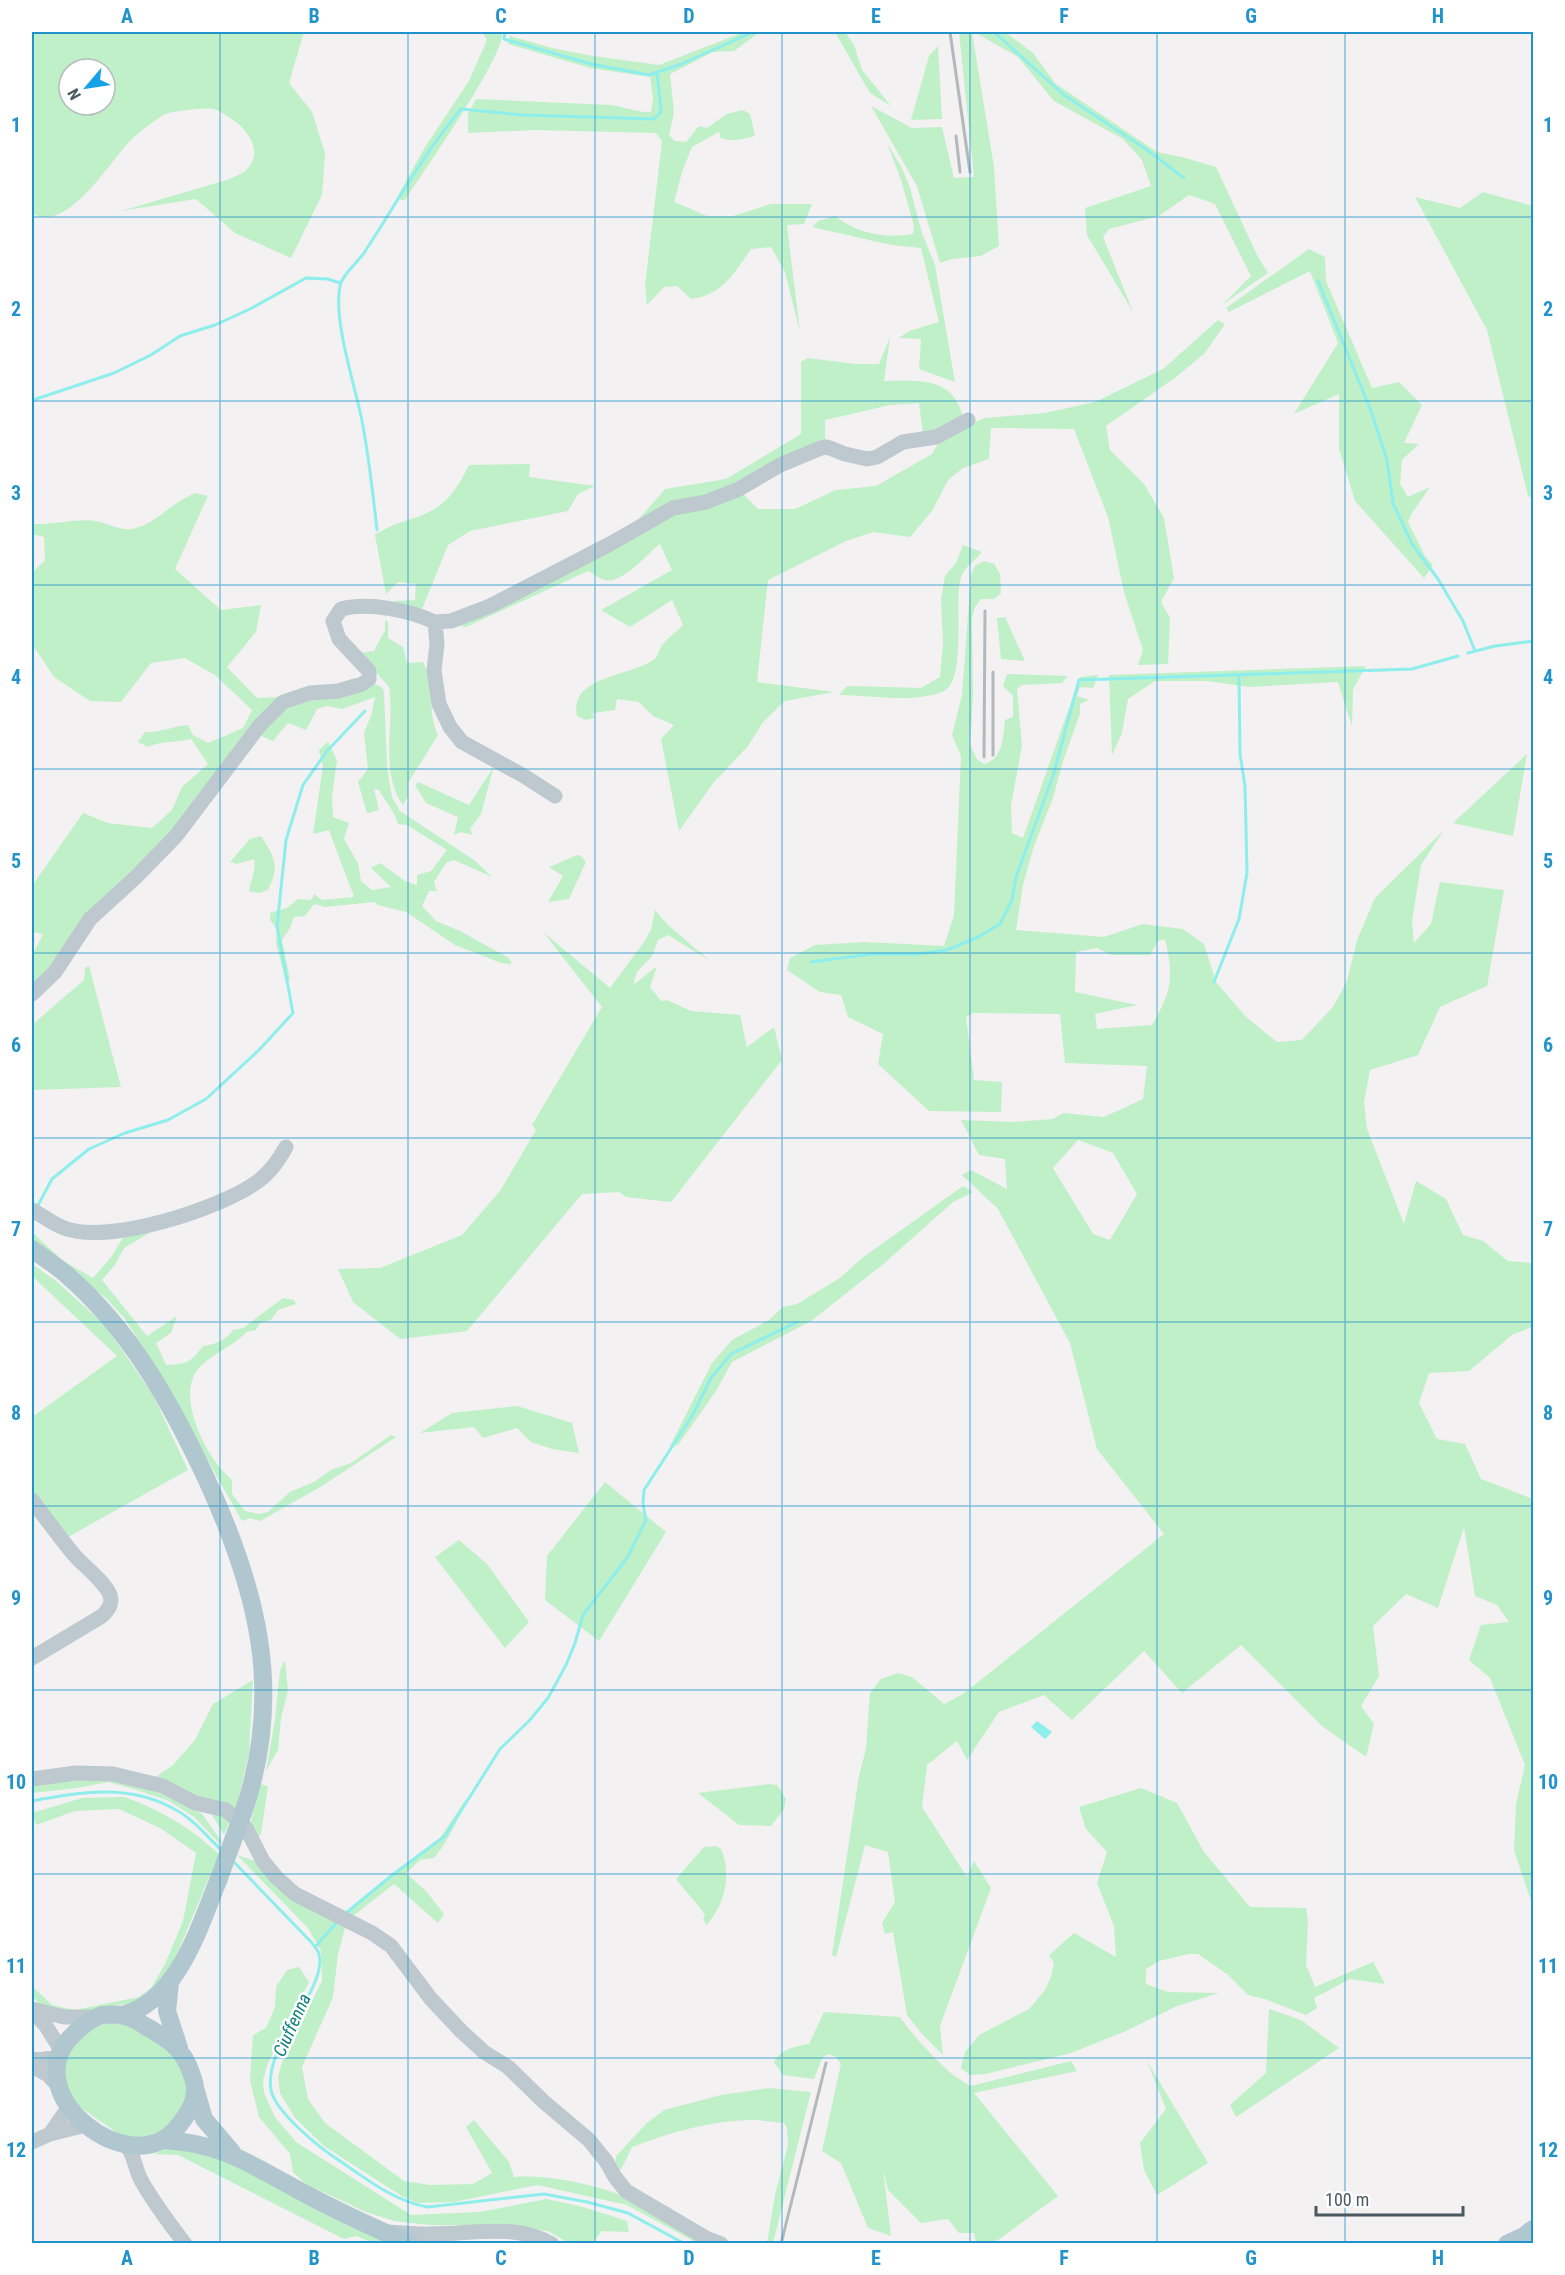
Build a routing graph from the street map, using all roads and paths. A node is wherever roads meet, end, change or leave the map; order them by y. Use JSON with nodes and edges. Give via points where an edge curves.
{"nodes":[{"id":1,"x":968,"y":420,"type":"dead end"},
{"id":2,"x":435,"y":622,"type":"junction"},
{"id":3,"x":555,"y":796,"type":"dead end"},
{"id":4,"x":32,"y":994,"type":"edge"},
{"id":5,"x":286,"y":1147,"type":"dead end"},
{"id":6,"x":32,"y":1210,"type":"edge"},
{"id":7,"x":32,"y":1249,"type":"edge"},
{"id":8,"x":32,"y":1500,"type":"edge"},
{"id":9,"x":32,"y":1658,"type":"edge"},
{"id":10,"x":32,"y":1779,"type":"edge"},
{"id":11,"x":170,"y":1983,"type":"junction"},
{"id":12,"x":32,"y":2010,"type":"edge"},
{"id":13,"x":122,"y":2014,"type":"junction"},
{"id":14,"x":97,"y":2017,"type":"junction"},
{"id":15,"x":180,"y":2049,"type":"junction"},
{"id":16,"x":59,"y":2053,"type":"junction"},
{"id":17,"x":32,"y":2059,"type":"edge"},
{"id":18,"x":32,"y":2066,"type":"edge"},
{"id":19,"x":58,"y":2087,"type":"junction"},
{"id":20,"x":195,"y":2091,"type":"junction"},
{"id":21,"x":69,"y":2108,"type":"junction"},
{"id":22,"x":86,"y":2125,"type":"junction"},
{"id":23,"x":50,"y":2134,"type":"junction"},
{"id":24,"x":32,"y":2142,"type":"edge"},
{"id":25,"x":158,"y":2142,"type":"junction"},
{"id":26,"x":126,"y":2145,"type":"junction"},
{"id":27,"x":236,"y":2155,"type":"junction"},
{"id":28,"x":141,"y":2179,"type":"junction"},
{"id":29,"x":1533,"y":2228,"type":"edge"},
{"id":30,"x":382,"y":2231,"type":"junction"},
{"id":31,"x":185,"y":2244,"type":"edge"},
{"id":32,"x":411,"y":2244,"type":"edge"},
{"id":33,"x":552,"y":2244,"type":"edge"},
{"id":34,"x":721,"y":2244,"type":"edge"},
{"id":35,"x":1507,"y":2244,"type":"edge"},
{"id":36,"x":1533,"y":2244,"type":"edge"}],
"edges":[{"from":1,"to":2,"type":"street","via":[[936,437],[903,442],[877,458],[821,448],[780,465],[739,489],[706,502],[673,508],[490,606],[451,621]]},
{"from":2,"to":3,"type":"street","via":[[434,670],[439,704],[450,727],[462,742]]},
{"from":2,"to":4,"type":"street","via":[[415,613],[353,606],[341,609],[333,621],[339,639],[369,670],[369,679],[338,691],[310,693],[283,702],[260,725],[176,836],[90,919],[56,972]]},
{"from":5,"to":6,"type":"street","via":[[276,1165],[257,1182],[195,1213],[119,1230],[87,1232],[64,1228]]},
{"from":7,"to":11,"type":"main road","bridge":true,"via":[[67,1275],[102,1310],[149,1371],[198,1462],[239,1557],[255,1614],[264,1680],[259,1746],[243,1813],[218,1881]]},
{"from":8,"to":9,"type":"street","via":[[74,1554],[102,1582],[111,1601],[102,1616]]},
{"from":10,"to":34,"type":"street","via":[[76,1773],[113,1774],[163,1786],[195,1803],[226,1810],[246,1828],[263,1861],[295,1894],[391,1947],[430,1999],[461,2031],[508,2067],[589,2140],[626,2191]]},
{"from":11,"to":13,"type":"main road","via":[[148,2002]]},
{"from":11,"to":15,"type":"main road","via":[[167,2011]]},
{"from":12,"to":14,"type":"street","via":[[64,2017]]},
{"from":12,"to":16,"type":"street","via":[[46,2026]]},
{"from":13,"to":14,"type":"main road"},
{"from":13,"to":15,"type":"main road","via":[[161,2034]]},
{"from":14,"to":16,"type":"main road","via":[[79,2029]]},
{"from":15,"to":20,"type":"main road"},
{"from":16,"to":17,"type":"street"},
{"from":16,"to":19,"type":"main road"},
{"from":18,"to":19,"type":"street","via":[[48,2075]]},
{"from":19,"to":21,"type":"main road"},
{"from":20,"to":25,"type":"main road","via":[[186,2115]]},
{"from":20,"to":27,"type":"main road","via":[[204,2118]]},
{"from":21,"to":22,"type":"main road"},
{"from":21,"to":23,"type":"street"},
{"from":22,"to":23,"type":"street"},
{"from":22,"to":26,"type":"main road"},
{"from":23,"to":24,"type":"street"},
{"from":25,"to":26,"type":"main road"},
{"from":25,"to":27,"type":"main road","via":[[197,2143]]},
{"from":25,"to":28,"type":"street","via":[[144,2158]]},
{"from":26,"to":28,"type":"street"},
{"from":27,"to":30,"type":"main road"},
{"from":28,"to":31,"type":"street"},
{"from":29,"to":35,"type":"main road"},
{"from":29,"to":36,"type":"main road"},
{"from":30,"to":32,"type":"main road"},
{"from":30,"to":33,"type":"street","via":[[428,2234],[483,2230],[536,2235]]}]}
